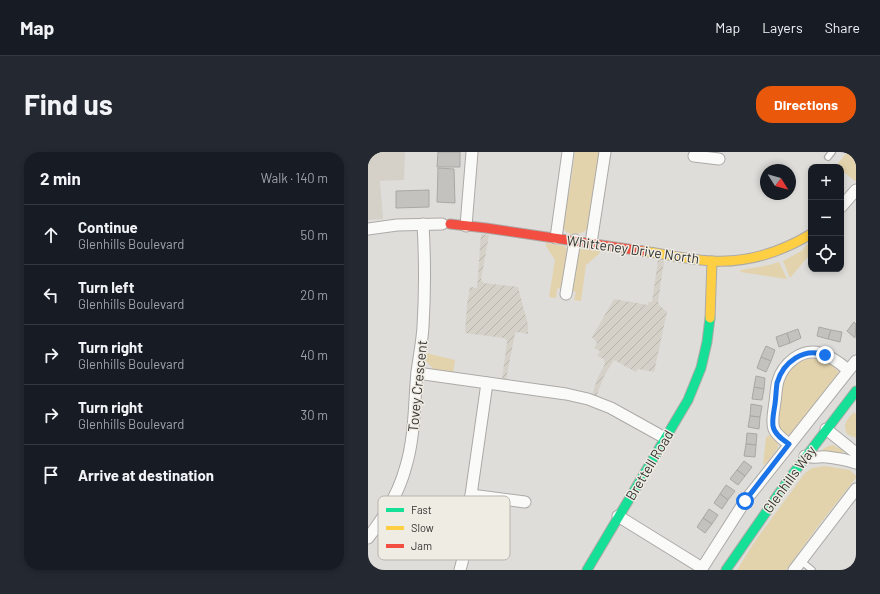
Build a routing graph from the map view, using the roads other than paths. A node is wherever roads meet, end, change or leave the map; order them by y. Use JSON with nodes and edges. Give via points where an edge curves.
{"nodes":[{"id":1,"x":472,"y":152,"type":"edge"},
{"id":2,"x":568,"y":152,"type":"edge"},
{"id":3,"x":605,"y":152,"type":"edge"},
{"id":4,"x":694,"y":156,"type":"dead end"},
{"id":5,"x":713,"y":156,"type":"edge"},
{"id":6,"x":856,"y":190,"type":"edge"},
{"id":7,"x":844,"y":204,"type":"edge"},
{"id":8,"x":423,"y":224,"type":"junction"},
{"id":9,"x":446,"y":224,"type":"joint"},
{"id":10,"x":466,"y":226,"type":"junction"},
{"id":11,"x":368,"y":229,"type":"edge"},
{"id":12,"x":808,"y":236,"type":"edge"},
{"id":13,"x":556,"y":238,"type":"junction"},
{"id":14,"x":575,"y":240,"type":"junction"},
{"id":15,"x":591,"y":243,"type":"junction"},
{"id":16,"x":712,"y":261,"type":"junction"},
{"id":17,"x":565,"y":294,"type":"dead end"},
{"id":18,"x":856,"y":360,"type":"edge"},
{"id":19,"x":848,"y":370,"type":"junction"},
{"id":20,"x":417,"y":373,"type":"junction"},
{"id":21,"x":487,"y":383,"type":"junction"},
{"id":22,"x":856,"y":392,"type":"edge"},
{"id":23,"x":826,"y":429,"type":"junction"},
{"id":24,"x":665,"y":438,"type":"junction"},
{"id":25,"x":789,"y":444,"type":"junction"},
{"id":26,"x":856,"y":453,"type":"edge"},
{"id":27,"x":805,"y":456,"type":"junction"},
{"id":28,"x":856,"y":463,"type":"edge"},
{"id":29,"x":856,"y":489,"type":"edge"},
{"id":30,"x":471,"y":495,"type":"joint"},
{"id":31,"x":395,"y":496,"type":"edge"},
{"id":32,"x":479,"y":496,"type":"edge"},
{"id":33,"x":510,"y":500,"type":"edge"},
{"id":34,"x":525,"y":502,"type":"dead end"},
{"id":35,"x":618,"y":516,"type":"junction"},
{"id":36,"x":378,"y":525,"type":"edge"},
{"id":37,"x":368,"y":538,"type":"edge"},
{"id":38,"x":463,"y":560,"type":"edge"},
{"id":39,"x":797,"y":565,"type":"edge"},
{"id":40,"x":702,"y":569,"type":"edge"},
{"id":41,"x":460,"y":570,"type":"edge"},
{"id":42,"x":587,"y":570,"type":"edge"},
{"id":43,"x":726,"y":570,"type":"edge"},
{"id":44,"x":812,"y":570,"type":"edge"}],
"edges":[{"from":1,"to":10,"type":"street"},
{"from":2,"to":13,"type":"street"},
{"from":3,"to":15,"type":"street"},
{"from":4,"to":5,"type":"street"},
{"from":6,"to":7,"type":"street"},
{"from":8,"to":9,"type":"street"},
{"from":8,"to":11,"type":"street"},
{"from":8,"to":20,"type":"street","name":"Tovey Crescent","via":[[423,328]]},
{"from":9,"to":10,"type":"main road","name":"Whitteney Drive North"},
{"from":10,"to":13,"type":"main road","name":"Whitteney Drive North"},
{"from":12,"to":16,"type":"main road","name":"Whitteney Drive North","via":[[778,252]]},
{"from":13,"to":14,"type":"main road","name":"Whitteney Drive North"},
{"from":14,"to":15,"type":"main road","name":"Whitteney Drive North"},
{"from":14,"to":17,"type":"street"},
{"from":15,"to":16,"type":"main road","name":"Whitteney Drive North"},
{"from":16,"to":24,"type":"main road","name":"Brettell Road","via":[[710,312],[701,370],[688,400]]},
{"from":18,"to":19,"type":"street"},
{"from":19,"to":25,"type":"street"},
{"from":19,"to":25,"type":"street","via":[[830,357],[812,352],[794,359],[783,369],[777,383],[773,426],[778,435]]},
{"from":20,"to":21,"type":"street"},
{"from":20,"to":31,"type":"street","name":"Tovey Crescent","via":[[414,420],[406,465]]},
{"from":21,"to":24,"type":"street","via":[[588,399],[611,408]]},
{"from":21,"to":30,"type":"street"},
{"from":22,"to":23,"type":"main road","name":"Glenhills Way"},
{"from":23,"to":26,"type":"street"},
{"from":23,"to":27,"type":"main road","name":"Glenhills Way"},
{"from":24,"to":35,"type":"main road","name":"Brettell Road"},
{"from":25,"to":40,"type":"street","via":[[745,501]]},
{"from":27,"to":28,"type":"street","via":[[838,458]]},
{"from":27,"to":43,"type":"main road","name":"Glenhills Way"},
{"from":29,"to":39,"type":"street"},
{"from":30,"to":32,"type":"street"},
{"from":33,"to":34,"type":"street"},
{"from":35,"to":40,"type":"street"},
{"from":35,"to":42,"type":"main road","name":"Brettell Road"},
{"from":36,"to":37,"type":"street","name":"Tovey Crescent"},
{"from":38,"to":41,"type":"street"},
{"from":39,"to":44,"type":"lane"}]}
